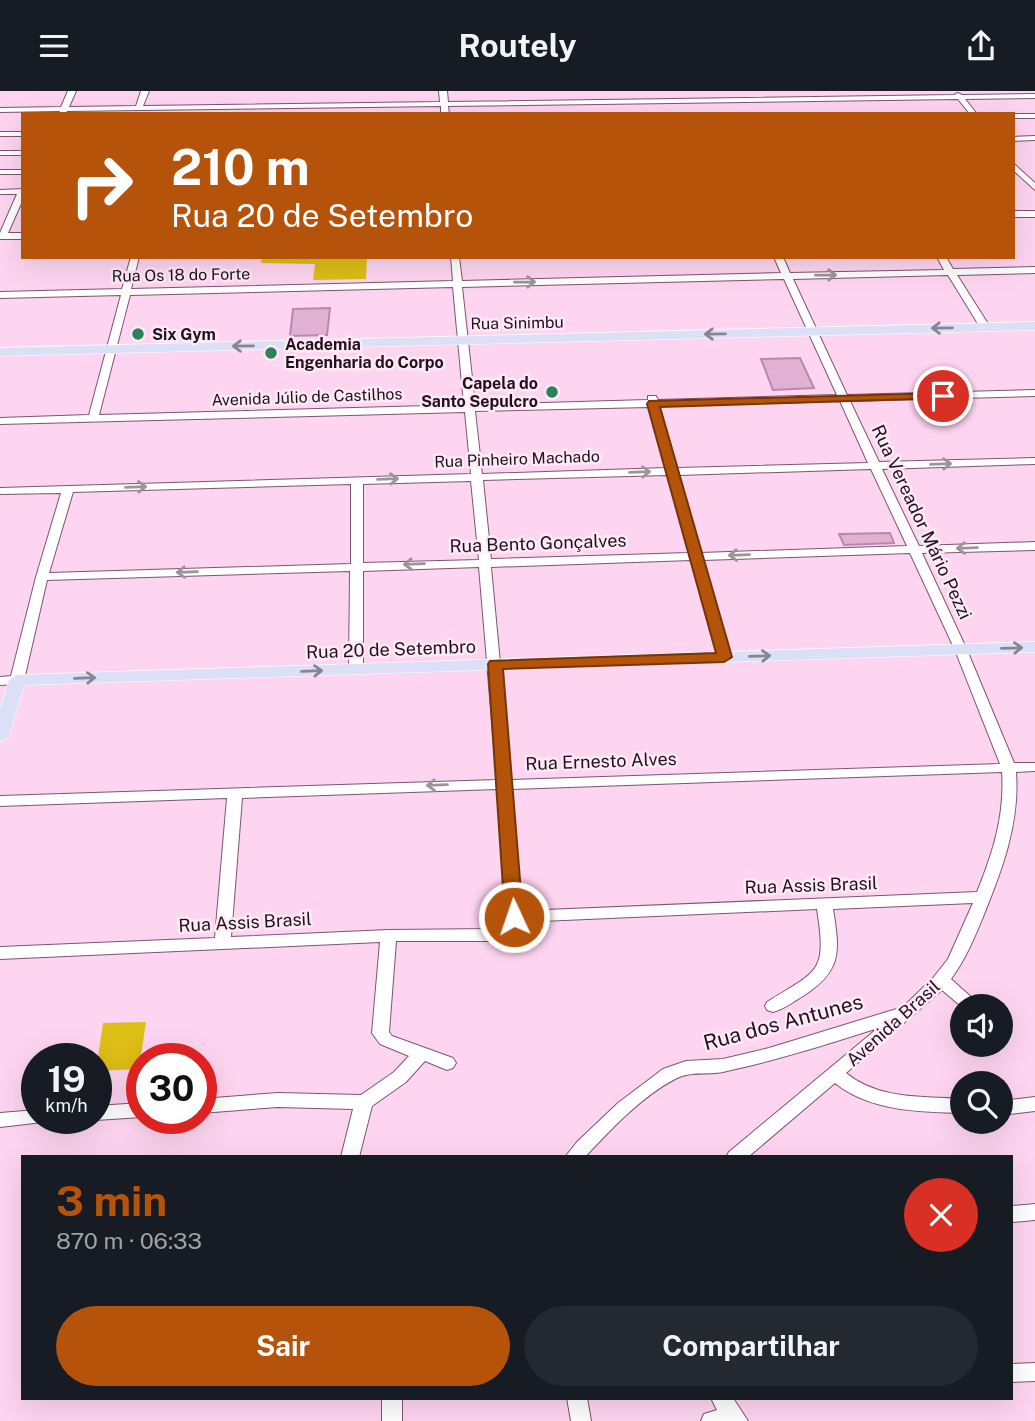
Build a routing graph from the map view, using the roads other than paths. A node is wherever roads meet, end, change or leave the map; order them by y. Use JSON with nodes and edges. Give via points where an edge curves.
{"nodes":[{"id":1,"x":72,"y":91,"type":"edge"},
{"id":2,"x":145,"y":91,"type":"edge"},
{"id":3,"x":297,"y":91,"type":"edge"},
{"id":4,"x":443,"y":91,"type":"edge"},
{"id":5,"x":833,"y":91,"type":"edge"},
{"id":6,"x":703,"y":95,"type":"edge"},
{"id":7,"x":961,"y":95,"type":"edge"},
{"id":8,"x":1035,"y":96,"type":"edge"},
{"id":9,"x":838,"y":99,"type":"junction"},
{"id":10,"x":582,"y":101,"type":"junction"},
{"id":11,"x":444,"y":104,"type":"junction"},
{"id":12,"x":139,"y":108,"type":"junction"},
{"id":13,"x":0,"y":110,"type":"edge"},
{"id":14,"x":295,"y":110,"type":"edge"},
{"id":15,"x":63,"y":111,"type":"edge"},
{"id":16,"x":186,"y":111,"type":"edge"},
{"id":17,"x":445,"y":112,"type":"edge"},
{"id":18,"x":585,"y":112,"type":"edge"},
{"id":19,"x":708,"y":112,"type":"edge"},
{"id":20,"x":847,"y":112,"type":"edge"},
{"id":21,"x":973,"y":112,"type":"edge"},
{"id":22,"x":1035,"y":115,"type":"edge"},
{"id":23,"x":1015,"y":116,"type":"edge"},
{"id":24,"x":0,"y":134,"type":"edge"},
{"id":25,"x":21,"y":134,"type":"edge"},
{"id":26,"x":1035,"y":138,"type":"edge"},
{"id":27,"x":1015,"y":139,"type":"edge"},
{"id":28,"x":0,"y":153,"type":"edge"},
{"id":29,"x":21,"y":153,"type":"edge"},
{"id":30,"x":1015,"y":168,"type":"edge"},
{"id":31,"x":0,"y":172,"type":"edge"},
{"id":32,"x":21,"y":172,"type":"edge"},
{"id":33,"x":1035,"y":188,"type":"edge"},
{"id":34,"x":21,"y":191,"type":"edge"},
{"id":35,"x":0,"y":192,"type":"edge"},
{"id":36,"x":21,"y":194,"type":"edge"},
{"id":37,"x":1015,"y":214,"type":"edge"},
{"id":38,"x":1035,"y":214,"type":"edge"},
{"id":39,"x":0,"y":215,"type":"edge"},
{"id":40,"x":13,"y":215,"type":"junction"},
{"id":41,"x":2,"y":236,"type":"edge"},
{"id":42,"x":21,"y":236,"type":"edge"},
{"id":43,"x":134,"y":259,"type":"edge"},
{"id":44,"x":455,"y":259,"type":"edge"},
{"id":45,"x":779,"y":259,"type":"edge"},
{"id":46,"x":942,"y":259,"type":"edge"},
{"id":47,"x":1035,"y":270,"type":"edge"},
{"id":48,"x":951,"y":272,"type":"junction"},
{"id":49,"x":787,"y":276,"type":"junction"},
{"id":50,"x":457,"y":283,"type":"junction"},
{"id":51,"x":126,"y":292,"type":"junction"},
{"id":52,"x":0,"y":295,"type":"edge"},
{"id":53,"x":1035,"y":326,"type":"edge"},
{"id":54,"x":985,"y":327,"type":"junction"},
{"id":55,"x":813,"y":332,"type":"junction"},
{"id":56,"x":463,"y":341,"type":"junction"},
{"id":57,"x":111,"y":350,"type":"junction"},
{"id":58,"x":0,"y":352,"type":"edge"},
{"id":59,"x":1031,"y":391,"type":"edge"},
{"id":60,"x":843,"y":396,"type":"junction"},
{"id":61,"x":652,"y":401,"type":"junction"},
{"id":62,"x":469,"y":404,"type":"junction"},
{"id":63,"x":0,"y":415,"type":"edge"},
{"id":64,"x":94,"y":415,"type":"junction"},
{"id":65,"x":0,"y":421,"type":"edge"},
{"id":66,"x":1035,"y":461,"type":"edge"},
{"id":67,"x":873,"y":466,"type":"junction"},
{"id":68,"x":672,"y":471,"type":"junction"},
{"id":69,"x":477,"y":476,"type":"junction"},
{"id":70,"x":357,"y":479,"type":"junction"},
{"id":71,"x":68,"y":489,"type":"junction"},
{"id":72,"x":0,"y":491,"type":"edge"},
{"id":73,"x":483,"y":544,"type":"junction"},
{"id":74,"x":1035,"y":546,"type":"edge"},
{"id":75,"x":913,"y":550,"type":"junction"},
{"id":76,"x":695,"y":556,"type":"junction"},
{"id":77,"x":485,"y":562,"type":"junction"},
{"id":78,"x":445,"y":563,"type":"junction"},
{"id":79,"x":356,"y":566,"type":"junction"},
{"id":80,"x":41,"y":577,"type":"junction"},
{"id":81,"x":1035,"y":647,"type":"edge"},
{"id":82,"x":961,"y":650,"type":"junction"},
{"id":83,"x":724,"y":657,"type":"junction"},
{"id":84,"x":495,"y":660,"type":"junction"},
{"id":85,"x":356,"y":669,"type":"junction"},
{"id":86,"x":8,"y":681,"type":"edge"},
{"id":87,"x":0,"y":737,"type":"edge"},
{"id":88,"x":1035,"y":767,"type":"edge"},
{"id":89,"x":1009,"y":768,"type":"junction"},
{"id":90,"x":505,"y":783,"type":"junction"},
{"id":91,"x":235,"y":793,"type":"junction"},
{"id":92,"x":0,"y":801,"type":"edge"},
{"id":93,"x":983,"y":897,"type":"junction"},
{"id":94,"x":824,"y":904,"type":"junction"},
{"id":95,"x":514,"y":917,"type":"junction"},
{"id":96,"x":388,"y":936,"type":"junction"},
{"id":97,"x":223,"y":943,"type":"junction"},
{"id":98,"x":0,"y":953,"type":"edge"},
{"id":99,"x":942,"y":980,"type":"junction"},
{"id":100,"x":959,"y":994,"type":"edge"},
{"id":101,"x":773,"y":1006,"type":"dead end"},
{"id":102,"x":909,"y":1011,"type":"junction"},
{"id":103,"x":422,"y":1053,"type":"junction"},
{"id":104,"x":447,"y":1063,"type":"dead end"},
{"id":105,"x":835,"y":1074,"type":"junction"},
{"id":106,"x":364,"y":1102,"type":"junction"},
{"id":107,"x":1035,"y":1104,"type":"edge"},
{"id":108,"x":217,"y":1105,"type":"edge"},
{"id":109,"x":950,"y":1105,"type":"edge"},
{"id":110,"x":1013,"y":1107,"type":"edge"},
{"id":111,"x":21,"y":1119,"type":"edge"},
{"id":112,"x":0,"y":1120,"type":"edge"},
{"id":113,"x":351,"y":1155,"type":"edge"},
{"id":114,"x":576,"y":1155,"type":"edge"},
{"id":115,"x":737,"y":1155,"type":"edge"},
{"id":116,"x":1035,"y":1212,"type":"edge"},
{"id":117,"x":1013,"y":1214,"type":"edge"},
{"id":118,"x":1035,"y":1372,"type":"edge"},
{"id":119,"x":1013,"y":1373,"type":"edge"},
{"id":120,"x":392,"y":1400,"type":"edge"},
{"id":121,"x":577,"y":1400,"type":"edge"},
{"id":122,"x":731,"y":1411,"type":"edge"},
{"id":123,"x":392,"y":1421,"type":"edge"},
{"id":124,"x":581,"y":1421,"type":"edge"},
{"id":125,"x":711,"y":1421,"type":"edge"}],
"edges":[{"from":1,"to":15,"type":"street"},
{"from":2,"to":12,"type":"street"},
{"from":3,"to":14,"type":"street"},
{"from":4,"to":11,"type":"street"},
{"from":5,"to":9,"type":"street"},
{"from":6,"to":9,"type":"street"},
{"from":6,"to":10,"type":"street"},
{"from":6,"to":19,"type":"street"},
{"from":7,"to":8,"type":"street"},
{"from":7,"to":9,"type":"street"},
{"from":7,"to":21,"type":"street"},
{"from":9,"to":20,"type":"street"},
{"from":10,"to":11,"type":"street"},
{"from":10,"to":18,"type":"street"},
{"from":11,"to":14,"type":"street"},
{"from":11,"to":17,"type":"street"},
{"from":12,"to":15,"type":"street"},
{"from":12,"to":16,"type":"street"},
{"from":13,"to":15,"type":"street"},
{"from":14,"to":16,"type":"street"},
{"from":22,"to":23,"type":"street"},
{"from":24,"to":25,"type":"street"},
{"from":26,"to":27,"type":"street"},
{"from":28,"to":29,"type":"street"},
{"from":30,"to":33,"type":"street"},
{"from":31,"to":32,"type":"street"},
{"from":34,"to":35,"type":"street"},
{"from":36,"to":40,"type":"street"},
{"from":37,"to":38,"type":"street"},
{"from":39,"to":40,"type":"street"},
{"from":40,"to":41,"type":"street"},
{"from":41,"to":42,"type":"street"},
{"from":43,"to":51,"type":"street"},
{"from":44,"to":50,"type":"street"},
{"from":45,"to":49,"type":"street","name":"Rua Vereador Mário Pezzi"},
{"from":46,"to":48,"type":"street"},
{"from":47,"to":48,"type":"street","name":"Rua Os 18 do Forte"},
{"from":49,"to":48,"type":"street","name":"Rua Os 18 do Forte","one_way":true},
{"from":48,"to":54,"type":"street"},
{"from":50,"to":49,"type":"street","name":"Rua Os 18 do Forte","one_way":true},
{"from":49,"to":55,"type":"street","name":"Rua Vereador Mário Pezzi"},
{"from":50,"to":51,"type":"street","name":"Rua Os 18 do Forte"},
{"from":50,"to":56,"type":"street"},
{"from":51,"to":52,"type":"street","name":"Rua Os 18 do Forte"},
{"from":51,"to":57,"type":"street"},
{"from":53,"to":54,"type":"main road","name":"Rua Sinimbu"},
{"from":54,"to":55,"type":"main road","name":"Rua Sinimbu","one_way":true},
{"from":55,"to":56,"type":"main road","name":"Rua Sinimbu","one_way":true},
{"from":55,"to":60,"type":"street","name":"Rua Vereador Mário Pezzi"},
{"from":56,"to":57,"type":"main road","name":"Rua Sinimbu","one_way":true},
{"from":56,"to":62,"type":"street"},
{"from":57,"to":58,"type":"main road","name":"Rua Sinimbu"},
{"from":57,"to":64,"type":"street"},
{"from":59,"to":60,"type":"street","name":"Avenida Júlio de Castilhos"},
{"from":60,"to":61,"type":"street","name":"Avenida Júlio de Castilhos"},
{"from":60,"to":67,"type":"street","name":"Rua Vereador Mário Pezzi"},
{"from":61,"to":62,"type":"street","name":"Avenida Júlio de Castilhos"},
{"from":61,"to":68,"type":"street"},
{"from":62,"to":64,"type":"street","name":"Avenida Júlio de Castilhos"},
{"from":62,"to":69,"type":"street"},
{"from":63,"to":64,"type":"street","name":"Avenida Júlio de Castilhos"},
{"from":64,"to":65,"type":"street","name":"Avenida Júlio de Castilhos"},
{"from":67,"to":66,"type":"street","name":"Rua Pinheiro Machado","one_way":true},
{"from":67,"to":68,"type":"street","name":"Rua Pinheiro Machado"},
{"from":67,"to":75,"type":"street","name":"Rua Vereador Mário Pezzi"},
{"from":69,"to":68,"type":"street","name":"Rua Pinheiro Machado","one_way":true},
{"from":68,"to":76,"type":"street"},
{"from":70,"to":69,"type":"street","name":"Rua Pinheiro Machado","one_way":true},
{"from":69,"to":73,"type":"street"},
{"from":71,"to":70,"type":"street","name":"Rua Pinheiro Machado","one_way":true},
{"from":70,"to":79,"type":"street"},
{"from":71,"to":72,"type":"street","name":"Rua Pinheiro Machado"},
{"from":71,"to":80,"type":"street"},
{"from":73,"to":77,"type":"street"},
{"from":73,"to":78,"type":"street","via":[[472,556]]},
{"from":74,"to":75,"type":"street","name":"Rua Bento Gonçalves","one_way":true},
{"from":75,"to":76,"type":"street","name":"Rua Bento Gonçalves","one_way":true},
{"from":75,"to":82,"type":"street","name":"Rua Vereador Mário Pezzi"},
{"from":76,"to":77,"type":"street","name":"Rua Bento Gonçalves"},
{"from":76,"to":83,"type":"street"},
{"from":77,"to":78,"type":"street","name":"Rua Bento Gonçalves"},
{"from":77,"to":84,"type":"street"},
{"from":78,"to":79,"type":"street","name":"Rua Bento Gonçalves","one_way":true},
{"from":79,"to":80,"type":"street","name":"Rua Bento Gonçalves","one_way":true},
{"from":79,"to":85,"type":"street"},
{"from":80,"to":86,"type":"street"},
{"from":82,"to":81,"type":"main road","name":"Rua 20 de Setembro","one_way":true},
{"from":83,"to":82,"type":"main road","name":"Rua 20 de Setembro","one_way":true},
{"from":82,"to":89,"type":"street","name":"Rua Vereador Mário Pezzi"},
{"from":83,"to":84,"type":"main road","name":"Rua 20 de Setembro","via":[[516,664]]},
{"from":84,"to":85,"type":"main road","name":"Rua 20 de Setembro"},
{"from":84,"to":90,"type":"street"},
{"from":86,"to":85,"type":"main road","name":"Rua 20 de Setembro","one_way":true},
{"from":86,"to":87,"type":"main road"},
{"from":88,"to":89,"type":"street","name":"Rua Ernesto Alves"},
{"from":89,"to":90,"type":"street","name":"Rua Ernesto Alves"},
{"from":89,"to":93,"type":"street","name":"Avenida Brasil","via":[[1006,830]]},
{"from":90,"to":91,"type":"street","name":"Rua Ernesto Alves","one_way":true},
{"from":90,"to":95,"type":"street"},
{"from":91,"to":92,"type":"street","name":"Rua Ernesto Alves"},
{"from":91,"to":97,"type":"street"},
{"from":93,"to":94,"type":"street","name":"Rua Assis Brasil"},
{"from":93,"to":99,"type":"street","name":"Avenida Brasil","via":[[961,951]]},
{"from":94,"to":95,"type":"street","name":"Rua Assis Brasil"},
{"from":94,"to":101,"type":"street","via":[[829,967]]},
{"from":95,"to":96,"type":"street","name":"Rua Assis Brasil","via":[[506,931],[492,935]]},
{"from":96,"to":97,"type":"street","name":"Rua Assis Brasil"},
{"from":96,"to":103,"type":"street","via":[[380,1033]]},
{"from":97,"to":98,"type":"street","name":"Rua Assis Brasil"},
{"from":99,"to":100,"type":"street"},
{"from":99,"to":102,"type":"street","name":"Avenida Brasil"},
{"from":102,"to":105,"type":"street","name":"Avenida Brasil"},
{"from":102,"to":114,"type":"street","name":"Rua dos Antunes","via":[[755,1058],[714,1068],[681,1069],[604,1124]]},
{"from":103,"to":104,"type":"street"},
{"from":103,"to":106,"type":"street","via":[[400,1077]]},
{"from":105,"to":109,"type":"street","via":[[866,1096]]},
{"from":105,"to":115,"type":"street","name":"Avenida Brasil"},
{"from":106,"to":108,"type":"street","via":[[278,1100]]},
{"from":106,"to":113,"type":"street"},
{"from":107,"to":110,"type":"street"},
{"from":111,"to":112,"type":"street"},
{"from":116,"to":117,"type":"street"},
{"from":118,"to":119,"type":"street"},
{"from":120,"to":123,"type":"street"},
{"from":121,"to":124,"type":"street"},
{"from":122,"to":125,"type":"street"}]}
